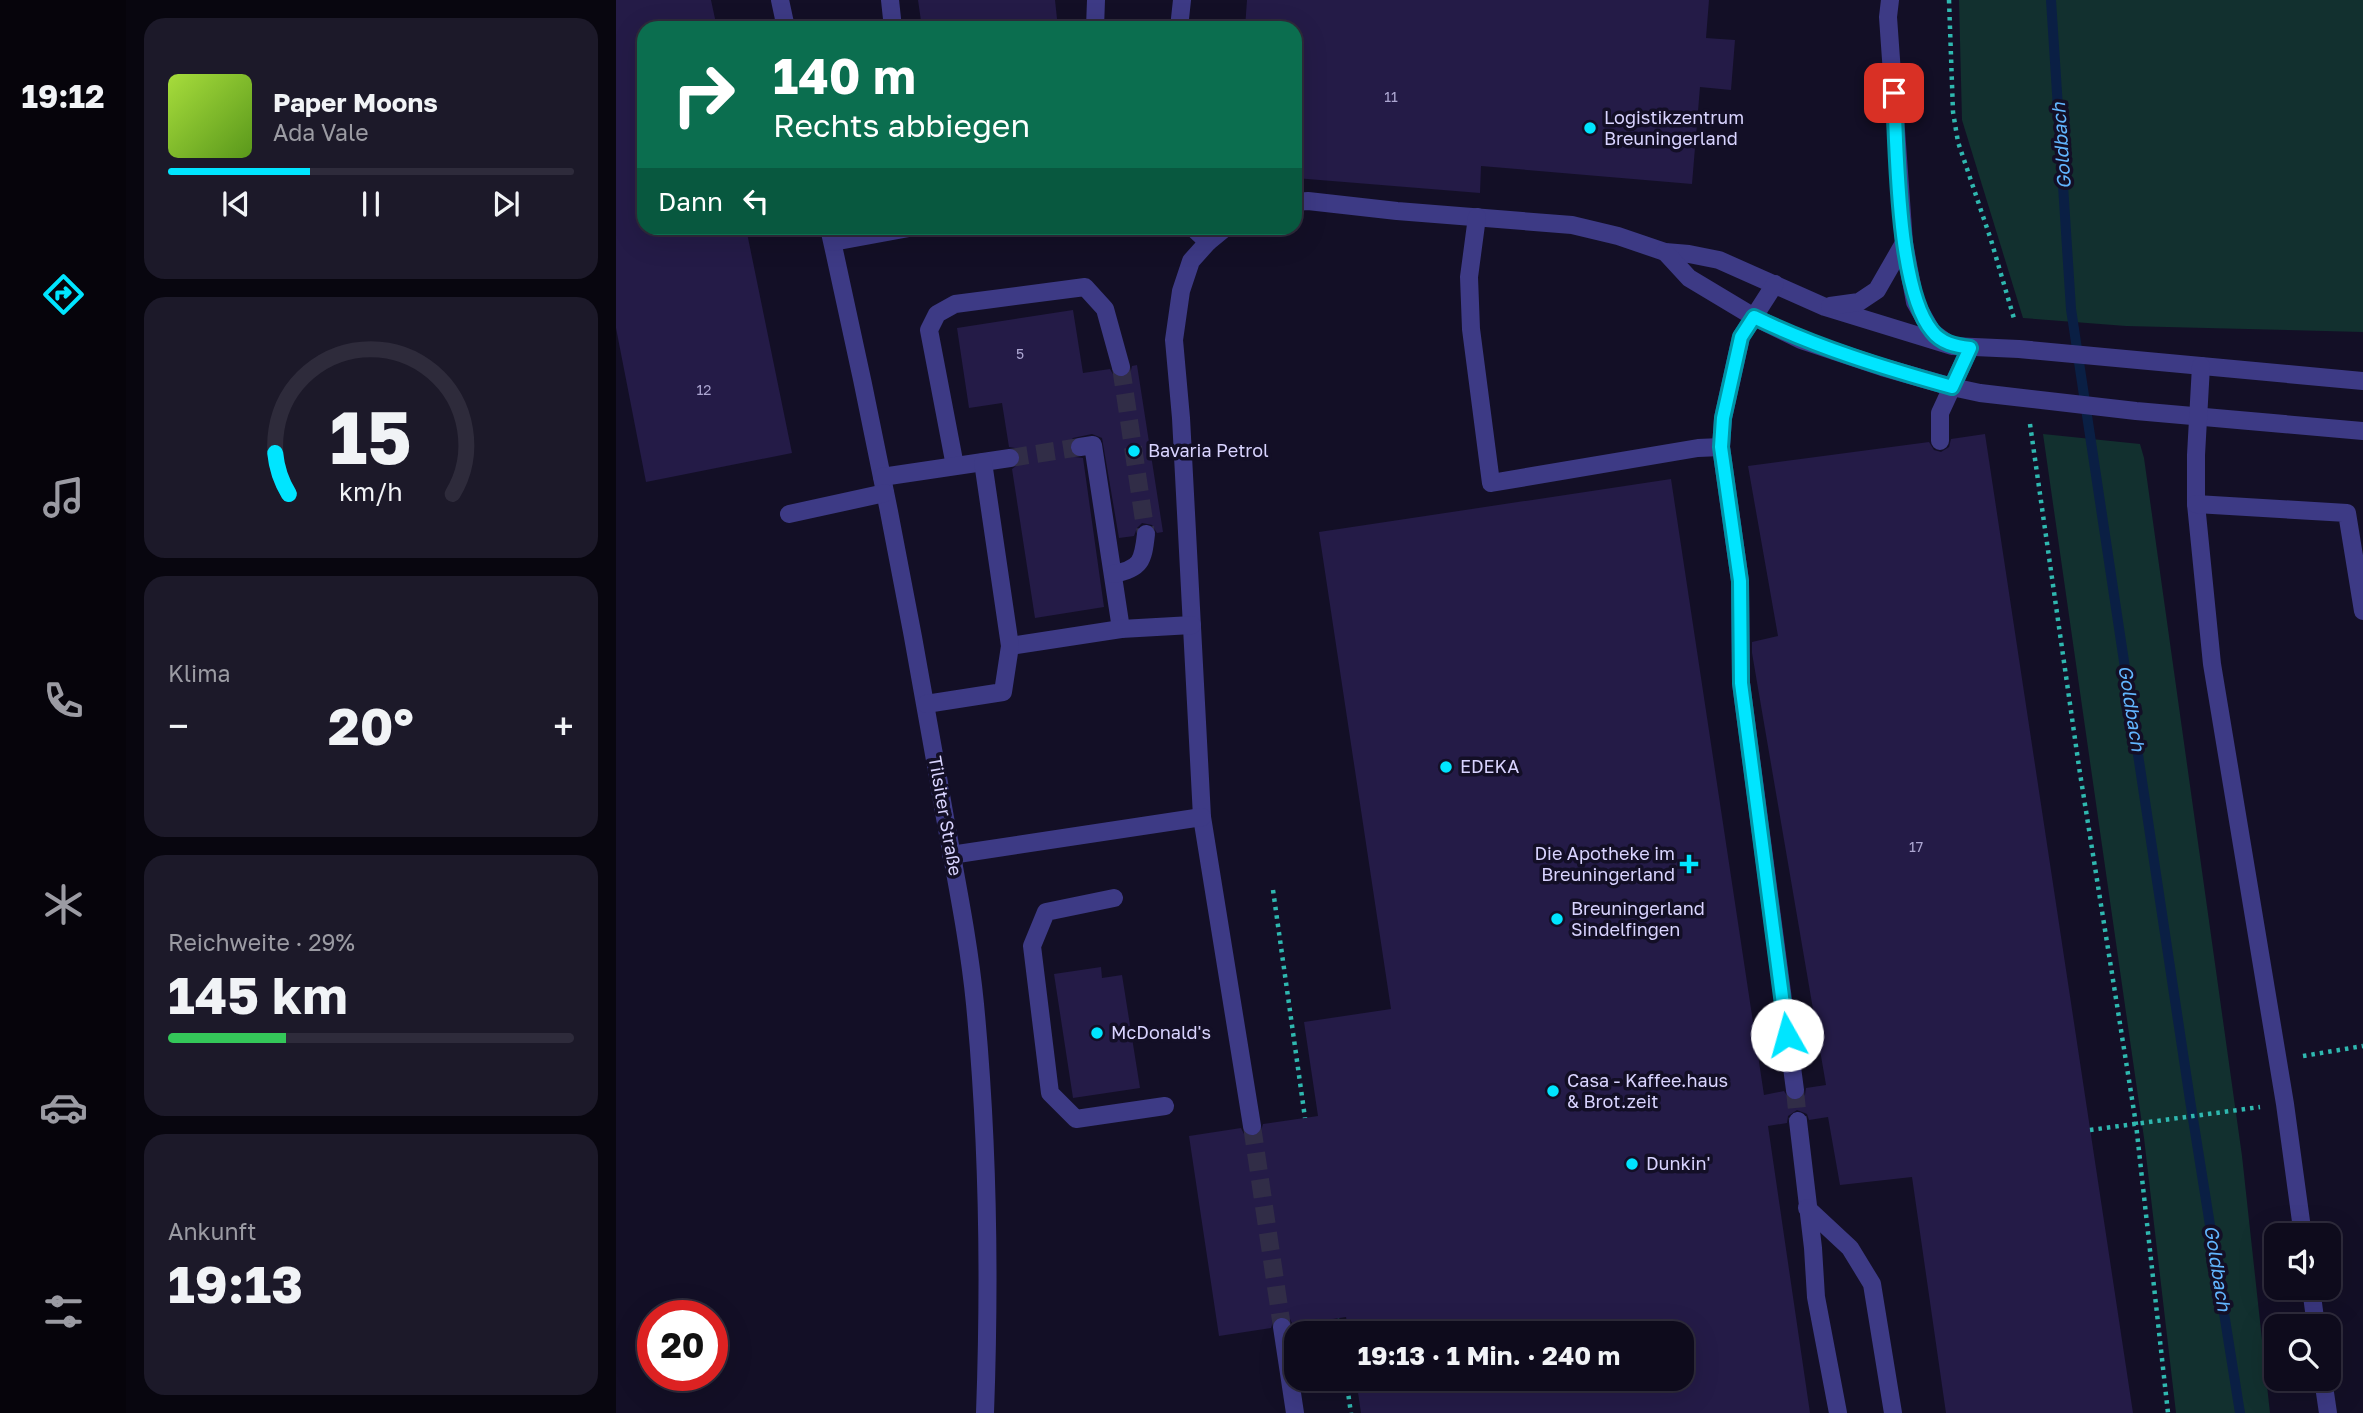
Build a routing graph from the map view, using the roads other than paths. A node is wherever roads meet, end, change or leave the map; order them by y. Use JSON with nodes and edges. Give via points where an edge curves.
{"nodes":[{"id":1,"x":780,"y":0,"type":"edge"},
{"id":2,"x":890,"y":0,"type":"edge"},
{"id":3,"x":1096,"y":0,"type":"edge"},
{"id":4,"x":1182,"y":0,"type":"edge"},
{"id":5,"x":1890,"y":0,"type":"edge"},
{"id":6,"x":784,"y":21,"type":"edge"},
{"id":7,"x":892,"y":21,"type":"edge"},
{"id":8,"x":1095,"y":21,"type":"edge"},
{"id":9,"x":1180,"y":21,"type":"edge"},
{"id":10,"x":1302,"y":201,"type":"edge"},
{"id":11,"x":1477,"y":217,"type":"junction"},
{"id":12,"x":831,"y":235,"type":"edge"},
{"id":13,"x":1200,"y":235,"type":"edge"},
{"id":14,"x":1216,"y":235,"type":"edge"},
{"id":15,"x":1208,"y":242,"type":"junction"},
{"id":16,"x":1904,"y":243,"type":"junction"},
{"id":17,"x":1665,"y":252,"type":"junction"},
{"id":18,"x":1776,"y":284,"type":"junction"},
{"id":19,"x":1825,"y":307,"type":"junction"},
{"id":20,"x":1754,"y":317,"type":"junction"},
{"id":21,"x":1961,"y":347,"type":"junction"},
{"id":22,"x":2202,"y":366,"type":"junction"},
{"id":23,"x":1121,"y":367,"type":"tunnel mouth"},
{"id":24,"x":2363,"y":381,"type":"edge"},
{"id":25,"x":1952,"y":387,"type":"junction"},
{"id":26,"x":2198,"y":416,"type":"junction"},
{"id":27,"x":2363,"y":431,"type":"edge"},
{"id":28,"x":1940,"y":441,"type":"dead end"},
{"id":29,"x":1080,"y":447,"type":"dead end"},
{"id":30,"x":1721,"y":447,"type":"junction"},
{"id":31,"x":1010,"y":457,"type":"tunnel mouth"},
{"id":32,"x":983,"y":462,"type":"junction"},
{"id":33,"x":955,"y":466,"type":"junction"},
{"id":34,"x":883,"y":485,"type":"junction"},
{"id":35,"x":2196,"y":504,"type":"junction"},
{"id":36,"x":789,"y":514,"type":"dead end"},
{"id":37,"x":1146,"y":534,"type":"tunnel mouth"},
{"id":38,"x":1113,"y":574,"type":"junction"},
{"id":39,"x":2363,"y":611,"type":"edge"},
{"id":40,"x":1192,"y":625,"type":"junction"},
{"id":41,"x":1121,"y":629,"type":"junction"},
{"id":42,"x":1010,"y":646,"type":"junction"},
{"id":43,"x":926,"y":704,"type":"junction"},
{"id":44,"x":1202,"y":817,"type":"junction"},
{"id":45,"x":951,"y":855,"type":"junction"},
{"id":46,"x":1114,"y":898,"type":"dead end"},
{"id":47,"x":1795,"y":1090,"type":"tunnel mouth"},
{"id":48,"x":1165,"y":1106,"type":"dead end"},
{"id":49,"x":1798,"y":1121,"type":"tunnel mouth"},
{"id":50,"x":1252,"y":1126,"type":"tunnel mouth"},
{"id":51,"x":1807,"y":1208,"type":"junction"},
{"id":52,"x":2301,"y":1223,"type":"edge"},
{"id":53,"x":1282,"y":1327,"type":"tunnel mouth"},
{"id":54,"x":2325,"y":1391,"type":"edge"},
{"id":55,"x":985,"y":1413,"type":"edge"},
{"id":56,"x":1295,"y":1413,"type":"edge"},
{"id":57,"x":1838,"y":1413,"type":"edge"},
{"id":58,"x":1893,"y":1413,"type":"edge"},
{"id":59,"x":2328,"y":1413,"type":"edge"}],
"edges":[{"from":1,"to":6,"type":"street"},
{"from":2,"to":7,"type":"street"},
{"from":3,"to":8,"type":"street"},
{"from":4,"to":9,"type":"street"},
{"from":5,"to":16,"type":"street"},
{"from":10,"to":11,"type":"street"},
{"from":11,"to":17,"type":"street","via":[[1572,225]]},
{"from":11,"to":30,"type":"street","via":[[1469,277],[1471,329],[1491,483]]},
{"from":12,"to":34,"type":"street","name":"Tilsiter Straße"},
{"from":13,"to":15,"type":"street"},
{"from":14,"to":15,"type":"street"},
{"from":15,"to":40,"type":"street","via":[[1191,261],[1176,312],[1174,340]]},
{"from":16,"to":19,"type":"street","via":[[1877,290],[1859,302]]},
{"from":16,"to":21,"type":"street","via":[[1915,302],[1932,332]]},
{"from":17,"to":18,"type":"street","via":[[1719,260]]},
{"from":17,"to":20,"type":"street","via":[[1689,278]]},
{"from":18,"to":19,"type":"street"},
{"from":18,"to":20,"type":"street"},
{"from":19,"to":21,"type":"street"},
{"from":20,"to":25,"type":"street","via":[[1801,340]]},
{"from":20,"to":30,"type":"street","via":[[1741,337]]},
{"from":21,"to":22,"type":"street"},
{"from":21,"to":25,"type":"street"},
{"from":22,"to":24,"type":"street"},
{"from":22,"to":26,"type":"street"},
{"from":23,"to":33,"type":"street","via":[[1105,309],[1085,287],[955,304],[937,314],[929,330]]},
{"from":25,"to":26,"type":"street"},
{"from":25,"to":28,"type":"street","via":[[1940,413]]},
{"from":26,"to":27,"type":"street"},
{"from":26,"to":35,"type":"street"},
{"from":29,"to":38,"type":"street","via":[[1093,445]]},
{"from":30,"to":47,"type":"street","via":[[1740,581],[1741,683]]},
{"from":31,"to":32,"type":"street"},
{"from":32,"to":33,"type":"street"},
{"from":32,"to":42,"type":"street"},
{"from":33,"to":34,"type":"street"},
{"from":34,"to":36,"type":"street"},
{"from":34,"to":43,"type":"street","name":"Tilsiter Straße"},
{"from":35,"to":39,"type":"street","via":[[2347,513]]},
{"from":35,"to":52,"type":"street","via":[[2213,664]]},
{"from":37,"to":38,"type":"street","via":[[1144,556],[1136,567]]},
{"from":38,"to":41,"type":"street"},
{"from":40,"to":41,"type":"street"},
{"from":40,"to":44,"type":"street"},
{"from":41,"to":42,"type":"street"},
{"from":42,"to":43,"type":"street","via":[[1003,692]]},
{"from":43,"to":45,"type":"street","name":"Tilsiter Straße"},
{"from":44,"to":45,"type":"street"},
{"from":44,"to":50,"type":"street"},
{"from":45,"to":55,"type":"street","name":"Tilsiter Straße","via":[[975,1002],[986,1152]]},
{"from":46,"to":48,"type":"street","via":[[1046,912],[1032,946],[1050,1093],[1076,1119]]},
{"from":49,"to":51,"type":"street"},
{"from":51,"to":57,"type":"street","via":[[1816,1297]]},
{"from":51,"to":58,"type":"street","via":[[1850,1248],[1872,1284]]},
{"from":53,"to":56,"type":"street"},
{"from":54,"to":59,"type":"street"}]}
